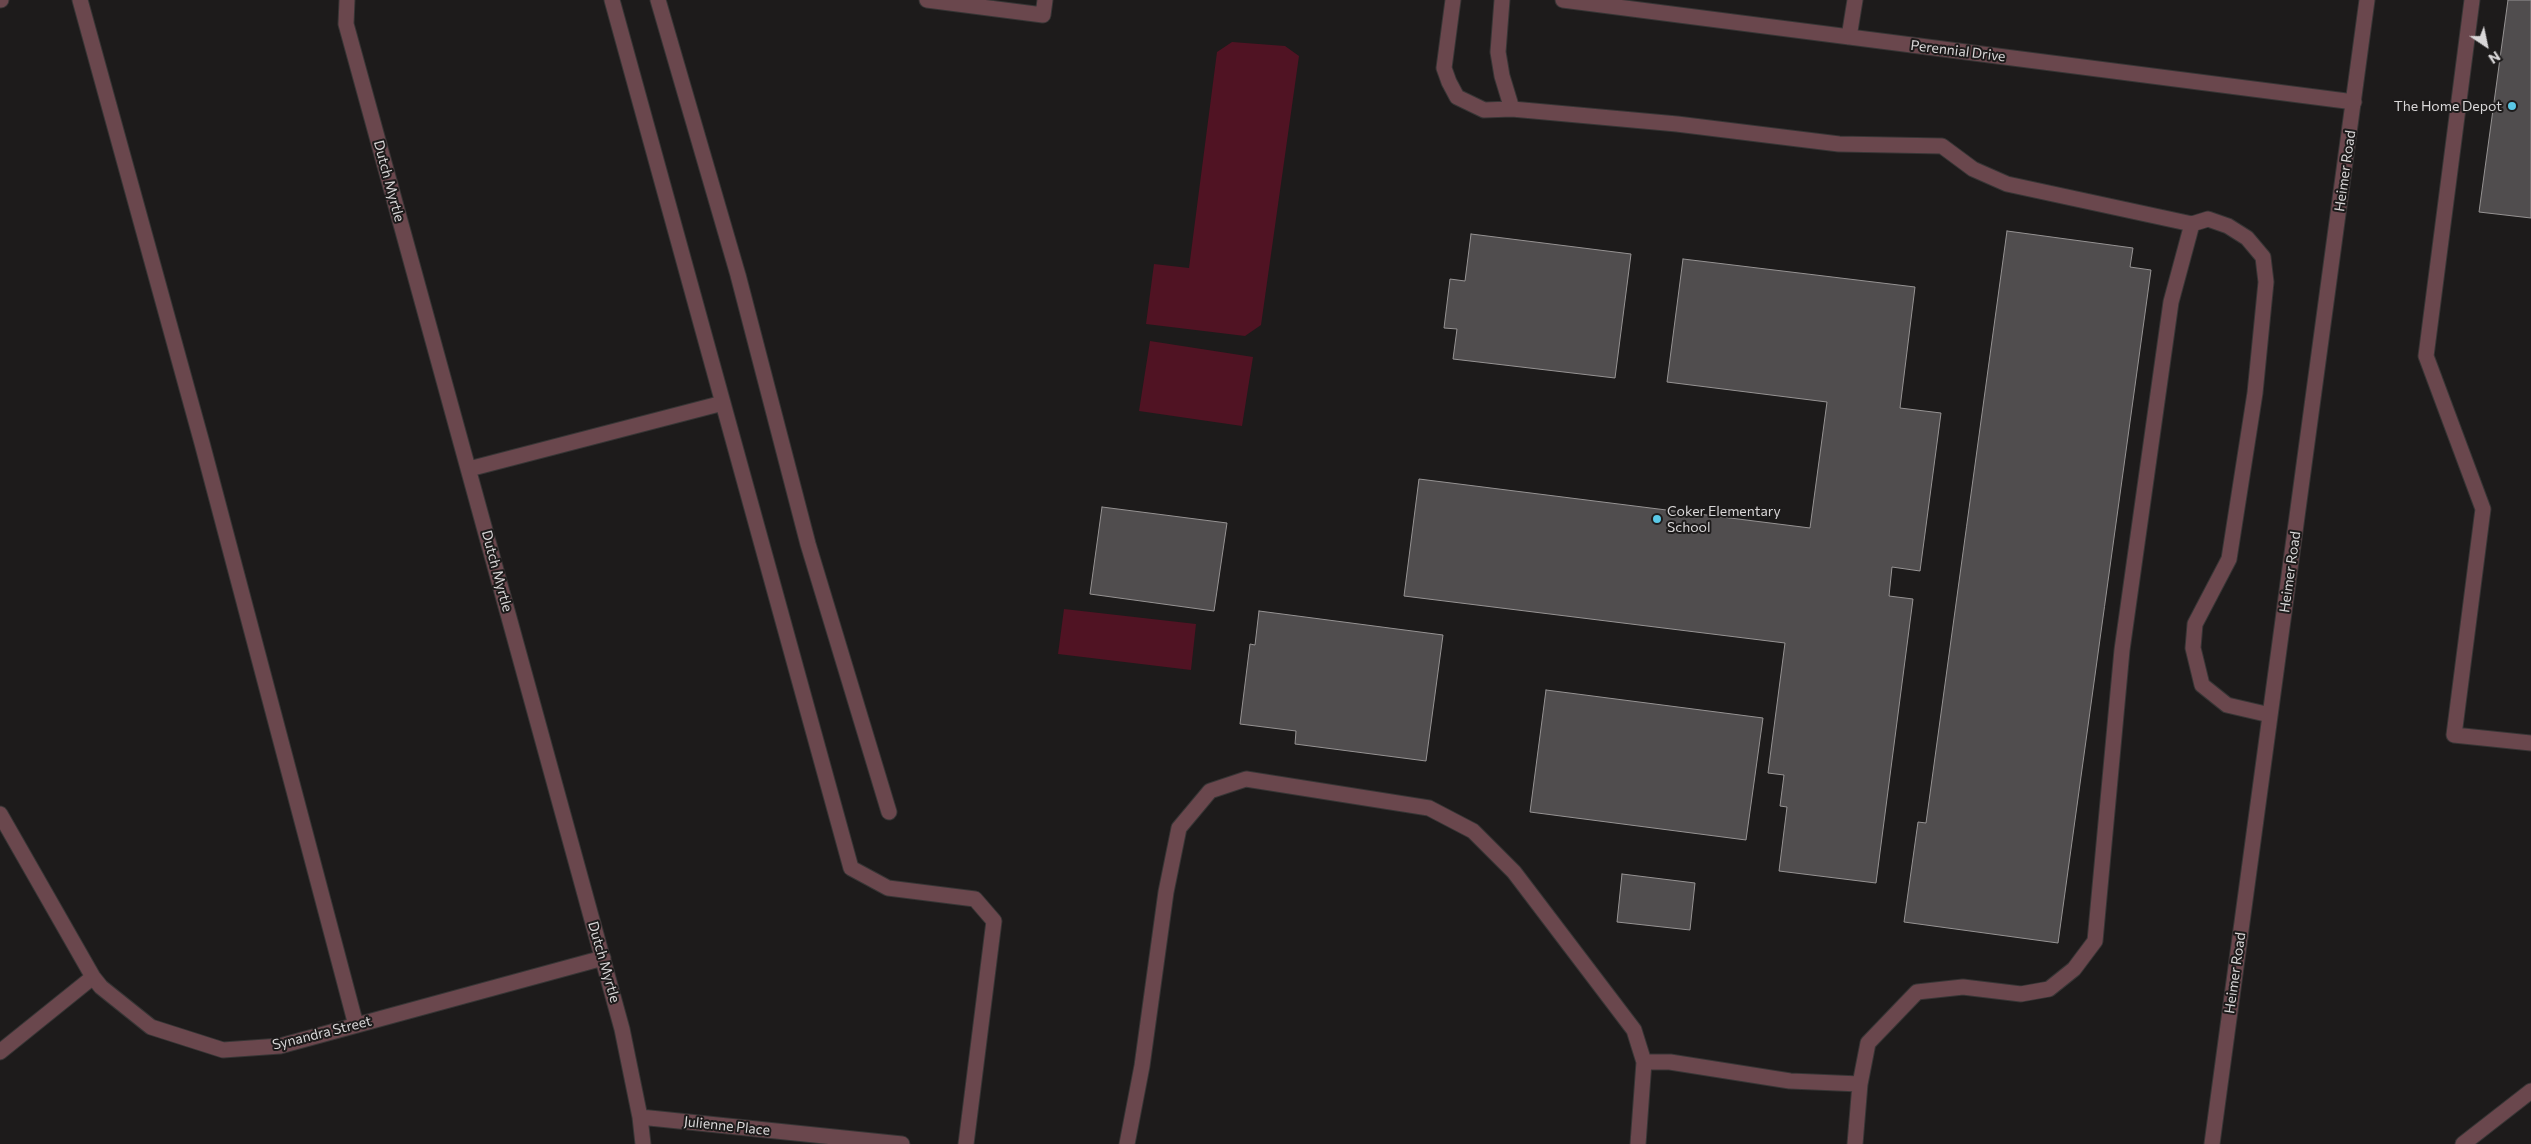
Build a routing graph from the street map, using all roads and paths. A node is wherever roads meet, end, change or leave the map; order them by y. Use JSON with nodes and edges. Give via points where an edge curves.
{"nodes":[{"id":1,"x":80,"y":0,"type":"edge"},
{"id":2,"x":347,"y":0,"type":"edge"},
{"id":3,"x":612,"y":0,"type":"edge"},
{"id":4,"x":658,"y":0,"type":"edge"},
{"id":5,"x":927,"y":0,"type":"edge"},
{"id":6,"x":1045,"y":0,"type":"edge"},
{"id":7,"x":1453,"y":0,"type":"edge"},
{"id":8,"x":1502,"y":0,"type":"edge"},
{"id":9,"x":1562,"y":0,"type":"edge"},
{"id":10,"x":1855,"y":0,"type":"edge"},
{"id":11,"x":2367,"y":0,"type":"edge"},
{"id":12,"x":2472,"y":0,"type":"edge"},
{"id":13,"x":1850,"y":37,"type":"junction"},
{"id":14,"x":2354,"y":102,"type":"junction"},
{"id":15,"x":1512,"y":109,"type":"junction"},
{"id":16,"x":2192,"y":224,"type":"junction"},
{"id":17,"x":723,"y":403,"type":"junction"},
{"id":18,"x":468,"y":469,"type":"junction"},
{"id":19,"x":2270,"y":715,"type":"junction"},
{"id":20,"x":2531,"y":742,"type":"edge"},
{"id":21,"x":889,"y":812,"type":"dead end"},
{"id":22,"x":0,"y":814,"type":"edge"},
{"id":23,"x":602,"y":958,"type":"junction"},
{"id":24,"x":93,"y":977,"type":"junction"},
{"id":25,"x":356,"y":1025,"type":"junction"},
{"id":26,"x":0,"y":1052,"type":"edge"},
{"id":27,"x":1644,"y":1062,"type":"junction"},
{"id":28,"x":1860,"y":1084,"type":"junction"},
{"id":29,"x":2531,"y":1091,"type":"edge"},
{"id":30,"x":640,"y":1118,"type":"junction"},
{"id":31,"x":643,"y":1144,"type":"edge"},
{"id":32,"x":902,"y":1144,"type":"edge"},
{"id":33,"x":966,"y":1144,"type":"edge"},
{"id":34,"x":1127,"y":1144,"type":"edge"},
{"id":35,"x":1638,"y":1144,"type":"edge"},
{"id":36,"x":1855,"y":1144,"type":"edge"},
{"id":37,"x":2212,"y":1144,"type":"edge"},
{"id":38,"x":2463,"y":1144,"type":"edge"}],
"edges":[{"from":1,"to":25,"type":"street","via":[[202,443]]},
{"from":2,"to":18,"type":"street","name":"Dutch Myrtle","via":[[346,24]]},
{"from":3,"to":17,"type":"street"},
{"from":4,"to":21,"type":"street","via":[[738,275],[808,544]]},
{"from":5,"to":6,"type":"street","via":[[1043,15]]},
{"from":7,"to":15,"type":"street","via":[[1444,68],[1457,97],[1484,110]]},
{"from":8,"to":15,"type":"street","via":[[1498,52]]},
{"from":9,"to":13,"type":"street","name":"Perennial Drive"},
{"from":10,"to":13,"type":"street"},
{"from":11,"to":14,"type":"street","name":"Heimer Road"},
{"from":12,"to":20,"type":"street","via":[[2426,356],[2483,509],[2454,736]]},
{"from":13,"to":14,"type":"street","name":"Perennial Drive"},
{"from":14,"to":19,"type":"street","name":"Heimer Road"},
{"from":15,"to":16,"type":"street","via":[[1677,124],[1839,144],[1942,146],[1973,169],[2007,184]]},
{"from":16,"to":19,"type":"street","via":[[2208,219],[2247,238],[2263,257],[2266,282],[2255,393],[2228,559],[2195,624],[2193,648],[2202,685],[2226,705]]},
{"from":16,"to":28,"type":"street","via":[[2171,302],[2122,650],[2095,941],[2074,970],[2049,989],[2021,994],[1963,986],[1917,992],[1868,1043]]},
{"from":17,"to":18,"type":"street"},
{"from":17,"to":33,"type":"street","via":[[851,868],[888,888],[976,899],[994,922]]},
{"from":18,"to":23,"type":"street","name":"Dutch Myrtle"},
{"from":19,"to":37,"type":"street","name":"Heimer Road"},
{"from":22,"to":24,"type":"street","name":"Synandra Street"},
{"from":23,"to":25,"type":"street","name":"Synandra Street"},
{"from":23,"to":30,"type":"street","name":"Dutch Myrtle","via":[[622,1029]]},
{"from":24,"to":25,"type":"street","name":"Synandra Street","via":[[151,1027],[223,1050],[280,1046]]},
{"from":24,"to":26,"type":"street"},
{"from":27,"to":28,"type":"street","via":[[1670,1062],[1790,1081]]},
{"from":27,"to":34,"type":"street","via":[[1634,1030],[1514,872],[1473,831],[1429,808],[1246,779],[1210,791],[1179,828]]},
{"from":27,"to":35,"type":"street"},
{"from":28,"to":36,"type":"street"},
{"from":29,"to":38,"type":"street"},
{"from":30,"to":31,"type":"street","name":"Dutch Myrtle"},
{"from":30,"to":32,"type":"street","name":"Julienne Place"}]}
